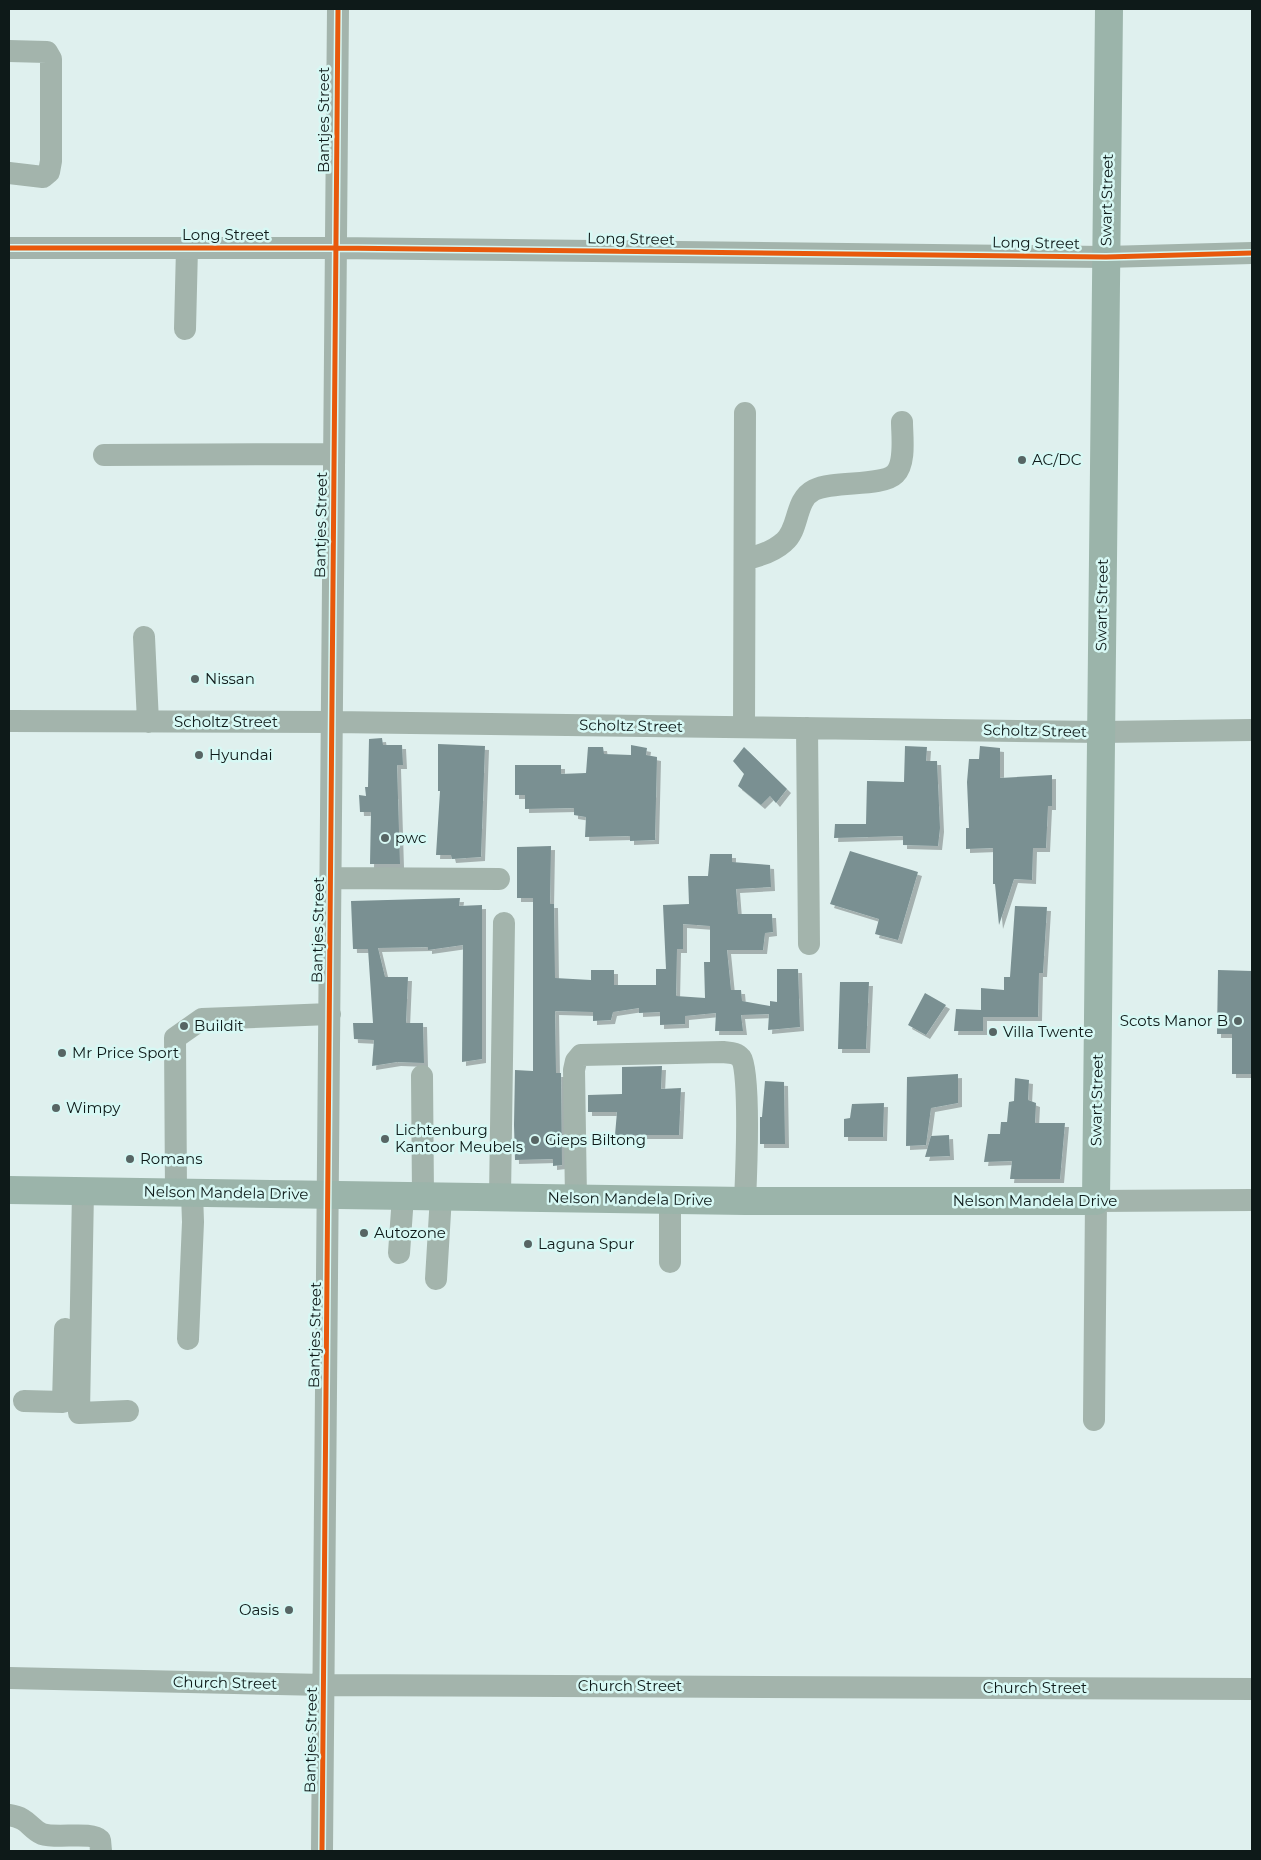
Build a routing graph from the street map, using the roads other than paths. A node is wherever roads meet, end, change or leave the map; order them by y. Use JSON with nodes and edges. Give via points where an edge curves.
{"nodes":[{"id":1,"x":338,"y":9,"type":"edge"},
{"id":2,"x":1109,"y":9,"type":"edge"},
{"id":3,"x":9,"y":51,"type":"edge"},
{"id":4,"x":9,"y":173,"type":"edge"},
{"id":5,"x":9,"y":248,"type":"edge"},
{"id":6,"x":188,"y":248,"type":"junction"},
{"id":7,"x":336,"y":248,"type":"junction"},
{"id":8,"x":1252,"y":253,"type":"edge"},
{"id":9,"x":1106,"y":257,"type":"junction"},
{"id":10,"x":185,"y":329,"type":"dead end"},
{"id":11,"x":745,"y":412,"type":"dead end"},
{"id":12,"x":902,"y":422,"type":"dead end"},
{"id":13,"x":334,"y":454,"type":"junction"},
{"id":14,"x":104,"y":455,"type":"dead end"},
{"id":15,"x":746,"y":559,"type":"junction"},
{"id":16,"x":144,"y":637,"type":"dead end"},
{"id":17,"x":9,"y":721,"type":"edge"},
{"id":18,"x":148,"y":722,"type":"junction"},
{"id":19,"x":332,"y":722,"type":"junction"},
{"id":20,"x":744,"y":727,"type":"junction"},
{"id":21,"x":807,"y":728,"type":"junction"},
{"id":22,"x":1252,"y":730,"type":"edge"},
{"id":23,"x":1101,"y":732,"type":"junction"},
{"id":24,"x":332,"y":878,"type":"junction"},
{"id":25,"x":499,"y":879,"type":"dead end"},
{"id":26,"x":504,"y":923,"type":"dead end"},
{"id":27,"x":809,"y":944,"type":"dead end"},
{"id":28,"x":330,"y":1014,"type":"junction"},
{"id":29,"x":422,"y":1076,"type":"dead end"},
{"id":30,"x":9,"y":1190,"type":"edge"},
{"id":31,"x":77,"y":1191,"type":"junction"},
{"id":32,"x":184,"y":1193,"type":"junction"},
{"id":33,"x":329,"y":1194,"type":"junction"},
{"id":34,"x":423,"y":1196,"type":"junction"},
{"id":35,"x":500,"y":1197,"type":"junction"},
{"id":36,"x":576,"y":1198,"type":"junction"},
{"id":37,"x":670,"y":1200,"type":"junction"},
{"id":38,"x":1252,"y":1200,"type":"edge"},
{"id":39,"x":745,"y":1201,"type":"junction"},
{"id":40,"x":1096,"y":1201,"type":"junction"},
{"id":41,"x":399,"y":1254,"type":"dead end"},
{"id":42,"x":670,"y":1262,"type":"dead end"},
{"id":43,"x":436,"y":1279,"type":"dead end"},
{"id":44,"x":188,"y":1339,"type":"dead end"},
{"id":45,"x":24,"y":1401,"type":"dead end"},
{"id":46,"x":128,"y":1411,"type":"dead end"},
{"id":47,"x":1094,"y":1420,"type":"dead end"},
{"id":48,"x":9,"y":1678,"type":"edge"},
{"id":49,"x":324,"y":1685,"type":"junction"},
{"id":50,"x":1252,"y":1689,"type":"edge"},
{"id":51,"x":9,"y":1815,"type":"edge"},
{"id":52,"x":34,"y":1827,"type":"junction"},
{"id":53,"x":34,"y":1851,"type":"edge"},
{"id":54,"x":101,"y":1851,"type":"edge"},
{"id":55,"x":322,"y":1851,"type":"edge"}],
"edges":[{"from":1,"to":7,"type":"street","name":"Bantjes Street"},
{"from":2,"to":9,"type":"main road","name":"Swart Street"},
{"from":3,"to":4,"type":"street","via":[[47,52],[51,59],[51,161],[49,172],[44,176]]},
{"from":5,"to":6,"type":"street","name":"Long Street"},
{"from":6,"to":7,"type":"street","name":"Long Street"},
{"from":6,"to":10,"type":"street"},
{"from":7,"to":9,"type":"street","name":"Long Street"},
{"from":7,"to":13,"type":"street","name":"Bantjes Street"},
{"from":8,"to":9,"type":"street","name":"Long Street"},
{"from":9,"to":23,"type":"main road","name":"Swart Street"},
{"from":11,"to":15,"type":"street"},
{"from":12,"to":15,"type":"street","via":[[901,458],[895,474],[874,481],[815,489],[804,500],[786,541],[761,555]]},
{"from":13,"to":14,"type":"street"},
{"from":13,"to":19,"type":"street","name":"Bantjes Street"},
{"from":15,"to":20,"type":"street"},
{"from":16,"to":18,"type":"street"},
{"from":17,"to":18,"type":"street","name":"Scholtz Street"},
{"from":18,"to":19,"type":"street","name":"Scholtz Street"},
{"from":19,"to":20,"type":"street","name":"Scholtz Street"},
{"from":19,"to":24,"type":"street","name":"Bantjes Street"},
{"from":20,"to":21,"type":"street","name":"Scholtz Street"},
{"from":21,"to":23,"type":"street","name":"Scholtz Street"},
{"from":21,"to":27,"type":"street"},
{"from":22,"to":23,"type":"street","name":"Scholtz Street"},
{"from":23,"to":40,"type":"main road","name":"Swart Street"},
{"from":24,"to":25,"type":"street"},
{"from":24,"to":28,"type":"street","name":"Bantjes Street"},
{"from":26,"to":35,"type":"street"},
{"from":28,"to":32,"type":"street","via":[[202,1019],[175,1038]]},
{"from":28,"to":33,"type":"street","name":"Bantjes Street"},
{"from":29,"to":34,"type":"street"},
{"from":30,"to":31,"type":"main road","name":"Nelson Mandela Drive"},
{"from":31,"to":32,"type":"main road","name":"Nelson Mandela Drive"},
{"from":31,"to":45,"type":"street","via":[[62,1402]]},
{"from":31,"to":46,"type":"street","via":[[78,1413]]},
{"from":32,"to":33,"type":"main road","name":"Nelson Mandela Drive"},
{"from":32,"to":44,"type":"street","via":[[193,1222]]},
{"from":33,"to":34,"type":"main road","name":"Nelson Mandela Drive"},
{"from":33,"to":49,"type":"street","name":"Bantjes Street"},
{"from":34,"to":35,"type":"main road","name":"Nelson Mandela Drive"},
{"from":34,"to":41,"type":"street"},
{"from":34,"to":43,"type":"street"},
{"from":35,"to":36,"type":"main road","name":"Nelson Mandela Drive"},
{"from":36,"to":37,"type":"main road","name":"Nelson Mandela Drive"},
{"from":36,"to":39,"type":"street","via":[[574,1070],[581,1055],[723,1052],[734,1053],[744,1065]]},
{"from":37,"to":39,"type":"main road","name":"Nelson Mandela Drive"},
{"from":37,"to":42,"type":"street"},
{"from":38,"to":40,"type":"street","name":"Nelson Mandela Drive"},
{"from":39,"to":40,"type":"main road","name":"Nelson Mandela Drive"},
{"from":40,"to":47,"type":"street"},
{"from":48,"to":49,"type":"street","name":"Church Street"},
{"from":49,"to":50,"type":"street","name":"Church Street"},
{"from":49,"to":55,"type":"street","name":"Bantjes Street"},
{"from":51,"to":52,"type":"street","via":[[25,1819]]},
{"from":52,"to":53,"type":"street"},
{"from":52,"to":54,"type":"street","via":[[50,1835],[94,1836],[100,1840]]}]}
